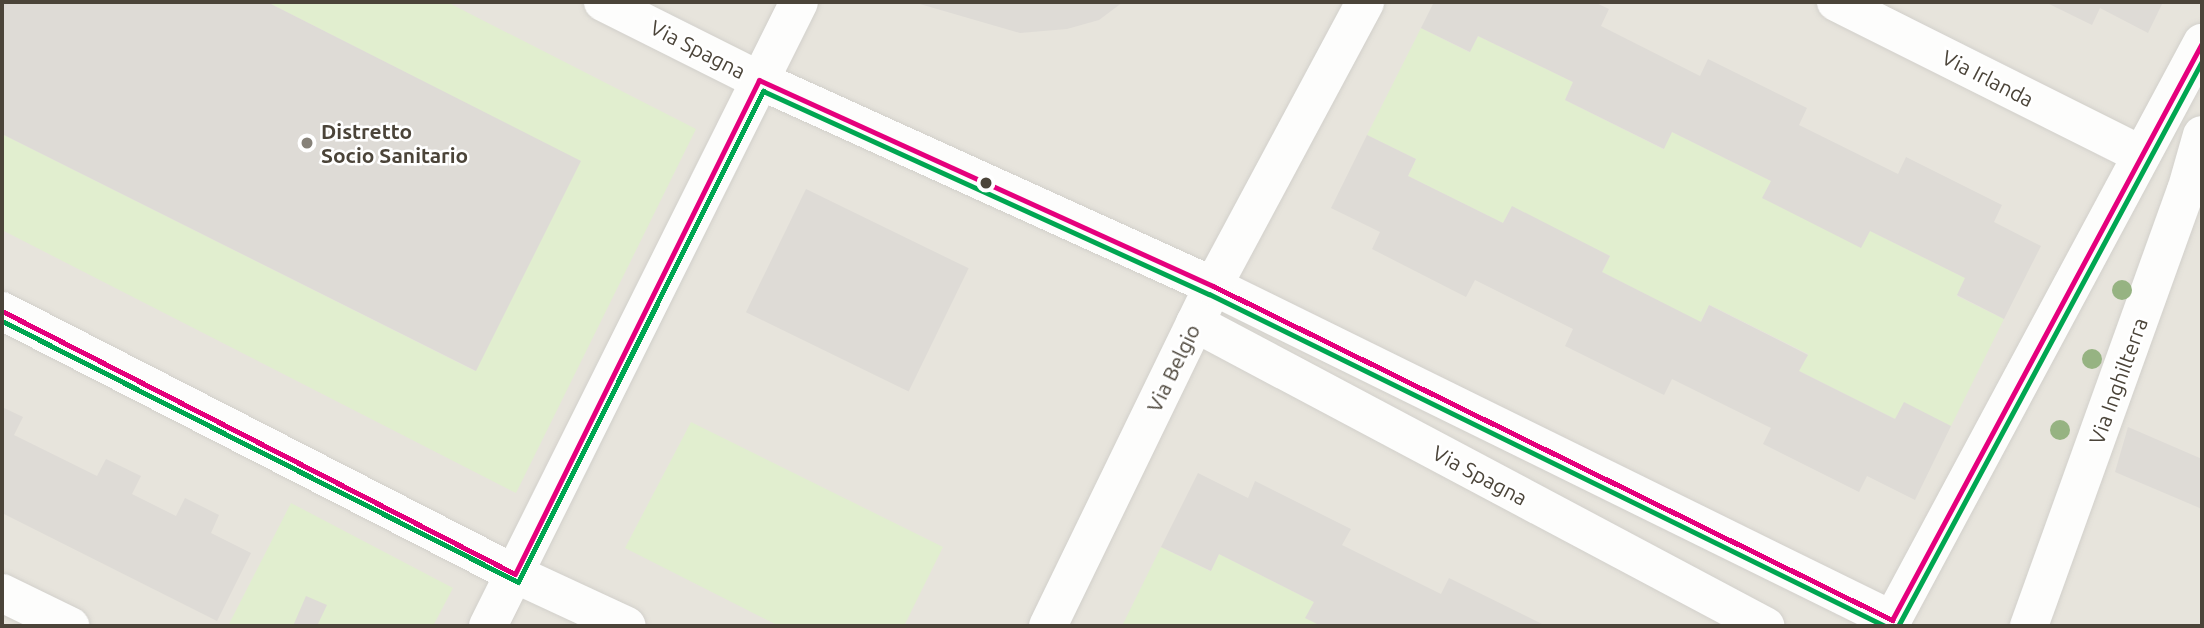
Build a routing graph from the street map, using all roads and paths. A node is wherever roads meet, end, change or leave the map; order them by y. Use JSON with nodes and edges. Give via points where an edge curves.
{"nodes":[{"id":1,"x":603,"y":2,"type":"edge"},
{"id":2,"x":799,"y":2,"type":"edge"},
{"id":3,"x":1365,"y":2,"type":"edge"},
{"id":4,"x":1836,"y":2,"type":"edge"},
{"id":5,"x":2202,"y":43,"type":"edge"},
{"id":6,"x":760,"y":80,"type":"junction"},
{"id":7,"x":2202,"y":135,"type":"edge"},
{"id":8,"x":2139,"y":154,"type":"junction"},
{"id":9,"x":1213,"y":286,"type":"junction"},
{"id":10,"x":2,"y":311,"type":"edge"},
{"id":11,"x":1195,"y":323,"type":"junction"},
{"id":12,"x":515,"y":574,"type":"junction"},
{"id":13,"x":2,"y":593,"type":"edge"},
{"id":14,"x":1891,"y":623,"type":"edge"},
{"id":15,"x":70,"y":626,"type":"edge"},
{"id":16,"x":488,"y":626,"type":"edge"},
{"id":17,"x":627,"y":626,"type":"edge"},
{"id":18,"x":1048,"y":626,"type":"edge"},
{"id":19,"x":1765,"y":626,"type":"edge"},
{"id":20,"x":2029,"y":626,"type":"edge"}],
"edges":[{"from":1,"to":6,"type":"street","name":"Via Spagna"},
{"from":2,"to":6,"type":"street"},
{"from":3,"to":9,"type":"street","name":"Via Belgio"},
{"from":4,"to":8,"type":"street","name":"Via Irlanda"},
{"from":5,"to":8,"type":"street"},
{"from":6,"to":9,"type":"street","name":"Via Spagna"},
{"from":6,"to":12,"type":"street"},
{"from":7,"to":20,"type":"street","name":"Via Inghilterra","via":[[2182,203]]},
{"from":8,"to":14,"type":"street"},
{"from":9,"to":11,"type":"street","name":"Via Belgio"},
{"from":9,"to":14,"type":"street","name":"Via Spagna"},
{"from":10,"to":12,"type":"street"},
{"from":11,"to":18,"type":"street","name":"Via Belgio"},
{"from":11,"to":19,"type":"street","name":"Via Spagna"},
{"from":12,"to":16,"type":"street"},
{"from":12,"to":17,"type":"street"},
{"from":13,"to":15,"type":"street"}]}
